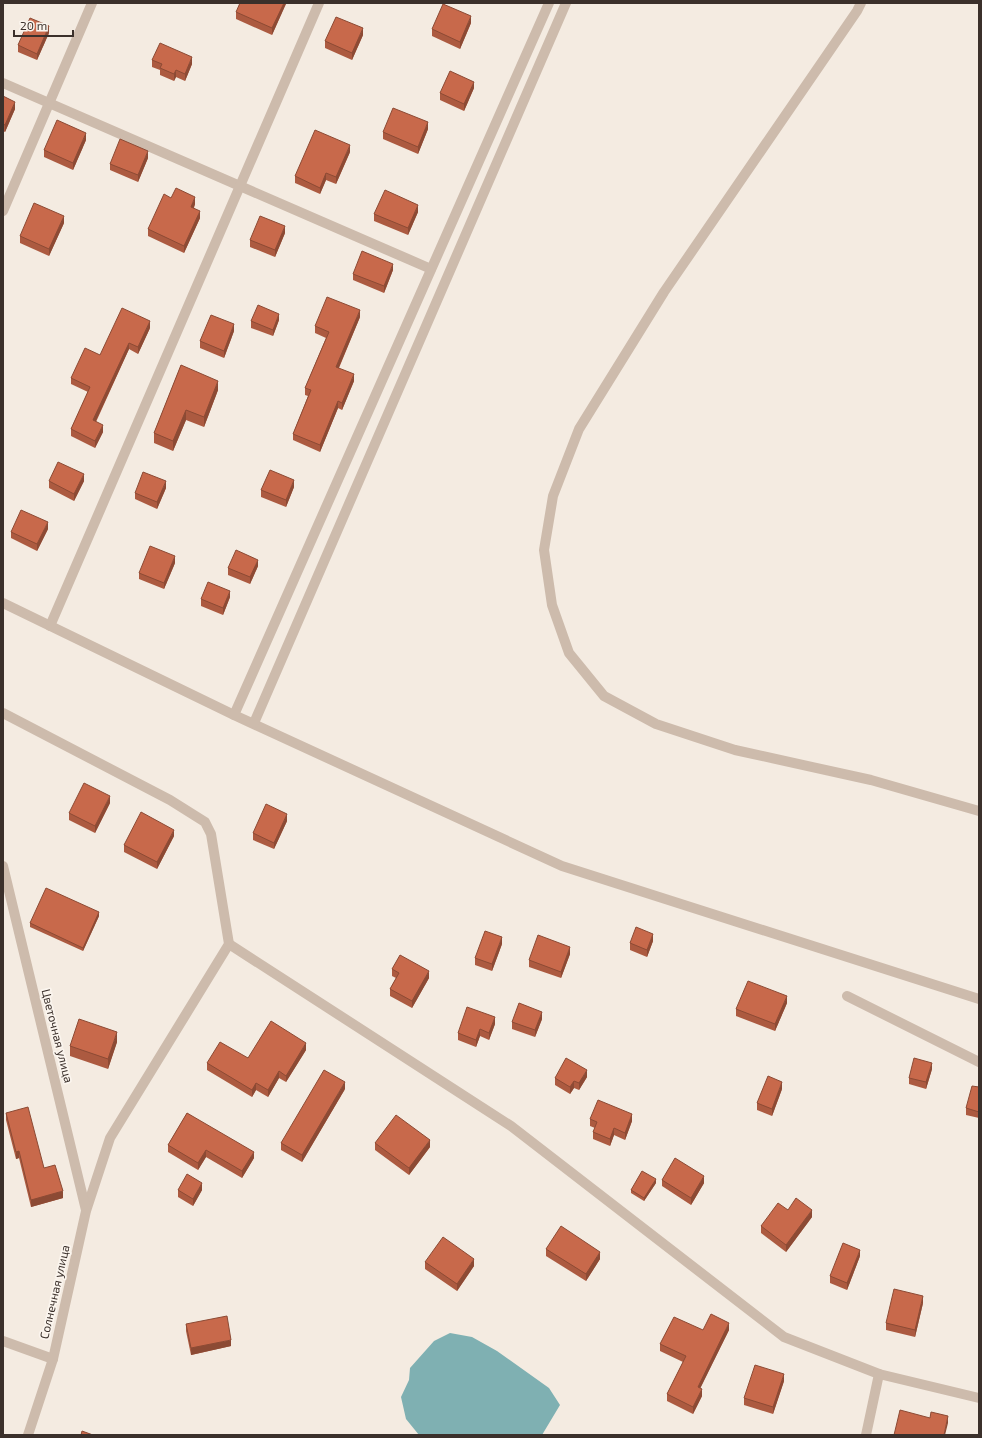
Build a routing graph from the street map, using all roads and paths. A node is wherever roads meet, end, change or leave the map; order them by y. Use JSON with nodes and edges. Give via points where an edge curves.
{"nodes":[{"id":1,"x":92,"y":3,"type":"edge"},
{"id":2,"x":319,"y":3,"type":"edge"},
{"id":3,"x":549,"y":3,"type":"edge"},
{"id":4,"x":566,"y":3,"type":"edge"},
{"id":5,"x":861,"y":3,"type":"edge"},
{"id":6,"x":3,"y":83,"type":"edge"},
{"id":7,"x":49,"y":103,"type":"junction"},
{"id":8,"x":240,"y":187,"type":"junction"},
{"id":9,"x":3,"y":211,"type":"edge"},
{"id":10,"x":432,"y":268,"type":"junction"},
{"id":11,"x":3,"y":603,"type":"edge"},
{"id":12,"x":50,"y":626,"type":"junction"},
{"id":13,"x":3,"y":713,"type":"edge"},
{"id":14,"x":234,"y":715,"type":"junction"},
{"id":15,"x":254,"y":723,"type":"junction"},
{"id":16,"x":979,"y":811,"type":"edge"},
{"id":17,"x":3,"y":866,"type":"edge"},
{"id":18,"x":229,"y":944,"type":"junction"},
{"id":19,"x":847,"y":996,"type":"dead end"},
{"id":20,"x":979,"y":999,"type":"edge"},
{"id":21,"x":979,"y":1062,"type":"edge"},
{"id":22,"x":86,"y":1211,"type":"junction"},
{"id":23,"x":3,"y":1341,"type":"edge"},
{"id":24,"x":53,"y":1359,"type":"junction"},
{"id":25,"x":879,"y":1374,"type":"junction"},
{"id":26,"x":979,"y":1398,"type":"edge"},
{"id":27,"x":28,"y":1435,"type":"edge"},
{"id":28,"x":866,"y":1435,"type":"edge"}],
"edges":[{"from":1,"to":7,"type":"street"},
{"from":2,"to":8,"type":"street"},
{"from":3,"to":10,"type":"street"},
{"from":4,"to":15,"type":"street"},
{"from":5,"to":16,"type":"street","via":[[664,292],[579,429],[553,496],[544,550],[552,605],[569,653],[604,696],[656,724],[735,750],[871,780]]},
{"from":6,"to":7,"type":"street"},
{"from":7,"to":8,"type":"street"},
{"from":7,"to":9,"type":"street"},
{"from":8,"to":10,"type":"street"},
{"from":8,"to":12,"type":"street"},
{"from":10,"to":14,"type":"street"},
{"from":11,"to":12,"type":"street"},
{"from":12,"to":14,"type":"street"},
{"from":13,"to":18,"type":"street","via":[[170,800],[205,822],[211,834]]},
{"from":14,"to":15,"type":"street"},
{"from":15,"to":20,"type":"street","via":[[562,866]]},
{"from":17,"to":22,"type":"street","name":"Цветочная улица"},
{"from":18,"to":22,"type":"street","name":"Солнечная улица","via":[[110,1138]]},
{"from":18,"to":25,"type":"street","via":[[511,1126],[784,1337]]},
{"from":19,"to":21,"type":"street"},
{"from":22,"to":24,"type":"street","name":"Солнечная улица"},
{"from":23,"to":24,"type":"street"},
{"from":24,"to":27,"type":"street","name":"Солнечная улица"},
{"from":25,"to":26,"type":"street"},
{"from":25,"to":28,"type":"street"}]}
